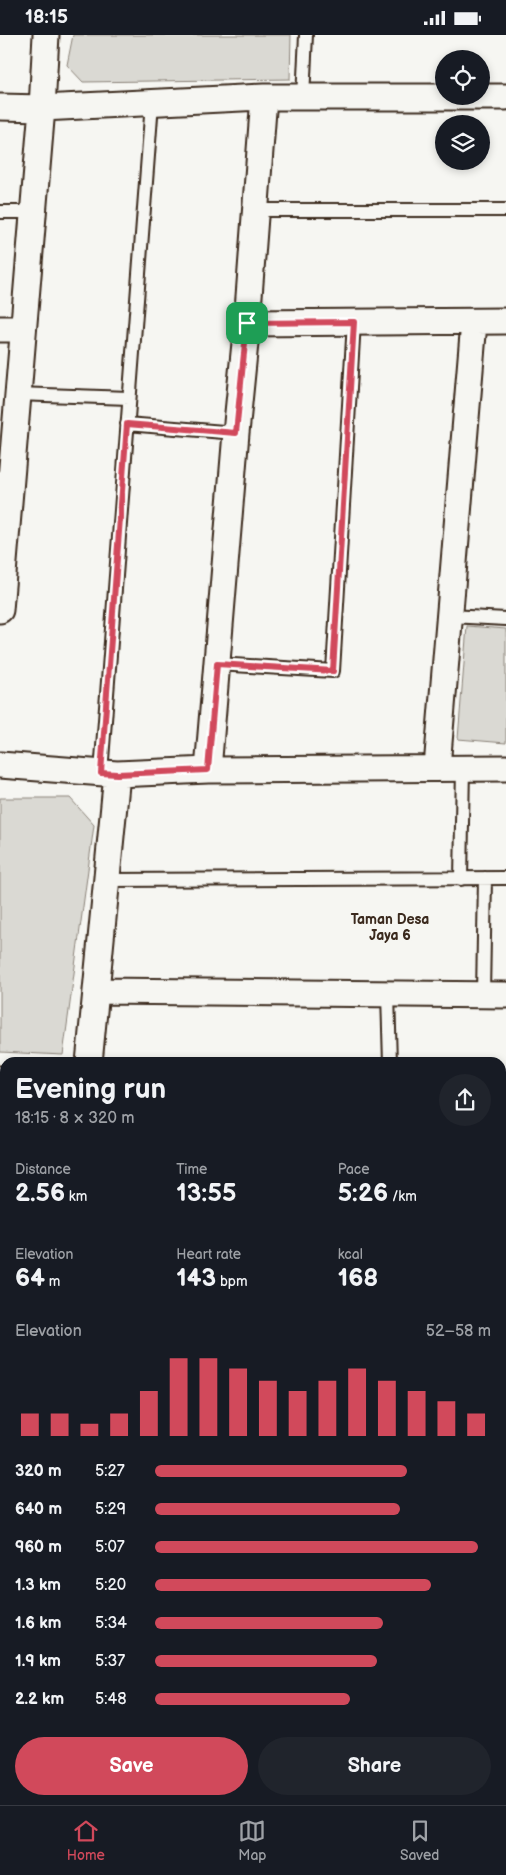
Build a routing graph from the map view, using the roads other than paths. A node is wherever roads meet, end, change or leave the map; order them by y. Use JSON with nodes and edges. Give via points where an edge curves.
{"nodes":[{"id":1,"x":46,"y":35,"type":"edge"},
{"id":2,"x":306,"y":35,"type":"edge"},
{"id":3,"x":264,"y":97,"type":"junction"},
{"id":4,"x":506,"y":97,"type":"edge"},
{"id":5,"x":303,"y":98,"type":"junction"},
{"id":6,"x":152,"y":103,"type":"junction"},
{"id":7,"x":0,"y":107,"type":"edge"},
{"id":8,"x":42,"y":108,"type":"junction"},
{"id":9,"x":254,"y":210,"type":"junction"},
{"id":10,"x":506,"y":210,"type":"edge"},
{"id":11,"x":0,"y":212,"type":"edge"},
{"id":12,"x":33,"y":212,"type":"junction"},
{"id":13,"x":474,"y":321,"type":"junction"},
{"id":14,"x":506,"y":321,"type":"edge"},
{"id":15,"x":354,"y":322,"type":"junction"},
{"id":16,"x":247,"y":323,"type":"junction"},
{"id":17,"x":12,"y":329,"type":"edge"},
{"id":18,"x":17,"y":394,"type":"junction"},
{"id":19,"x":129,"y":398,"type":"junction"},
{"id":20,"x":127,"y":424,"type":"junction"},
{"id":21,"x":236,"y":433,"type":"junction"},
{"id":22,"x":7,"y":438,"type":"edge"},
{"id":23,"x":2,"y":548,"type":"edge"},
{"id":24,"x":0,"y":610,"type":"edge"},
{"id":25,"x":450,"y":616,"type":"junction"},
{"id":26,"x":506,"y":619,"type":"edge"},
{"id":27,"x":217,"y":664,"type":"junction"},
{"id":28,"x":0,"y":765,"type":"edge"},
{"id":29,"x":437,"y":767,"type":"junction"},
{"id":30,"x":463,"y":767,"type":"junction"},
{"id":31,"x":506,"y":768,"type":"edge"},
{"id":32,"x":208,"y":770,"type":"junction"},
{"id":33,"x":109,"y":773,"type":"junction"},
{"id":34,"x":485,"y":878,"type":"junction"},
{"id":35,"x":506,"y":878,"type":"edge"},
{"id":36,"x":461,"y":879,"type":"junction"},
{"id":37,"x":107,"y":880,"type":"junction"},
{"id":38,"x":97,"y":991,"type":"junction"},
{"id":39,"x":388,"y":994,"type":"junction"},
{"id":40,"x":495,"y":994,"type":"edge"},
{"id":41,"x":90,"y":1057,"type":"edge"},
{"id":42,"x":390,"y":1057,"type":"edge"}],
"edges":[{"from":1,"to":8,"type":"street"},
{"from":2,"to":5,"type":"lane"},
{"from":3,"to":5,"type":"street"},
{"from":3,"to":6,"type":"street"},
{"from":3,"to":9,"type":"street"},
{"from":4,"to":5,"type":"street"},
{"from":6,"to":8,"type":"street"},
{"from":6,"to":19,"type":"lane"},
{"from":7,"to":8,"type":"street"},
{"from":8,"to":12,"type":"street"},
{"from":9,"to":10,"type":"lane"},
{"from":9,"to":16,"type":"street"},
{"from":11,"to":12,"type":"lane"},
{"from":12,"to":17,"type":"street"},
{"from":13,"to":14,"type":"street"},
{"from":13,"to":15,"type":"street"},
{"from":13,"to":25,"type":"street"},
{"from":15,"to":16,"type":"street"},
{"from":15,"to":27,"type":"lane","via":[[333,671]]},
{"from":16,"to":21,"type":"street"},
{"from":17,"to":18,"type":"street"},
{"from":18,"to":19,"type":"lane"},
{"from":18,"to":22,"type":"street"},
{"from":19,"to":20,"type":"lane"},
{"from":20,"to":21,"type":"lane"},
{"from":20,"to":33,"type":"lane"},
{"from":21,"to":27,"type":"street"},
{"from":22,"to":23,"type":"street"},
{"from":23,"to":24,"type":"street"},
{"from":25,"to":26,"type":"lane"},
{"from":25,"to":29,"type":"street"},
{"from":27,"to":32,"type":"street"},
{"from":28,"to":33,"type":"street"},
{"from":29,"to":30,"type":"street"},
{"from":29,"to":32,"type":"street"},
{"from":30,"to":31,"type":"street"},
{"from":30,"to":36,"type":"lane"},
{"from":32,"to":33,"type":"street"},
{"from":33,"to":37,"type":"street"},
{"from":34,"to":35,"type":"lane"},
{"from":34,"to":36,"type":"lane"},
{"from":34,"to":40,"type":"lane"},
{"from":36,"to":37,"type":"lane"},
{"from":37,"to":38,"type":"street"},
{"from":38,"to":39,"type":"street"},
{"from":38,"to":41,"type":"street"},
{"from":39,"to":40,"type":"street"},
{"from":39,"to":42,"type":"lane"}]}
